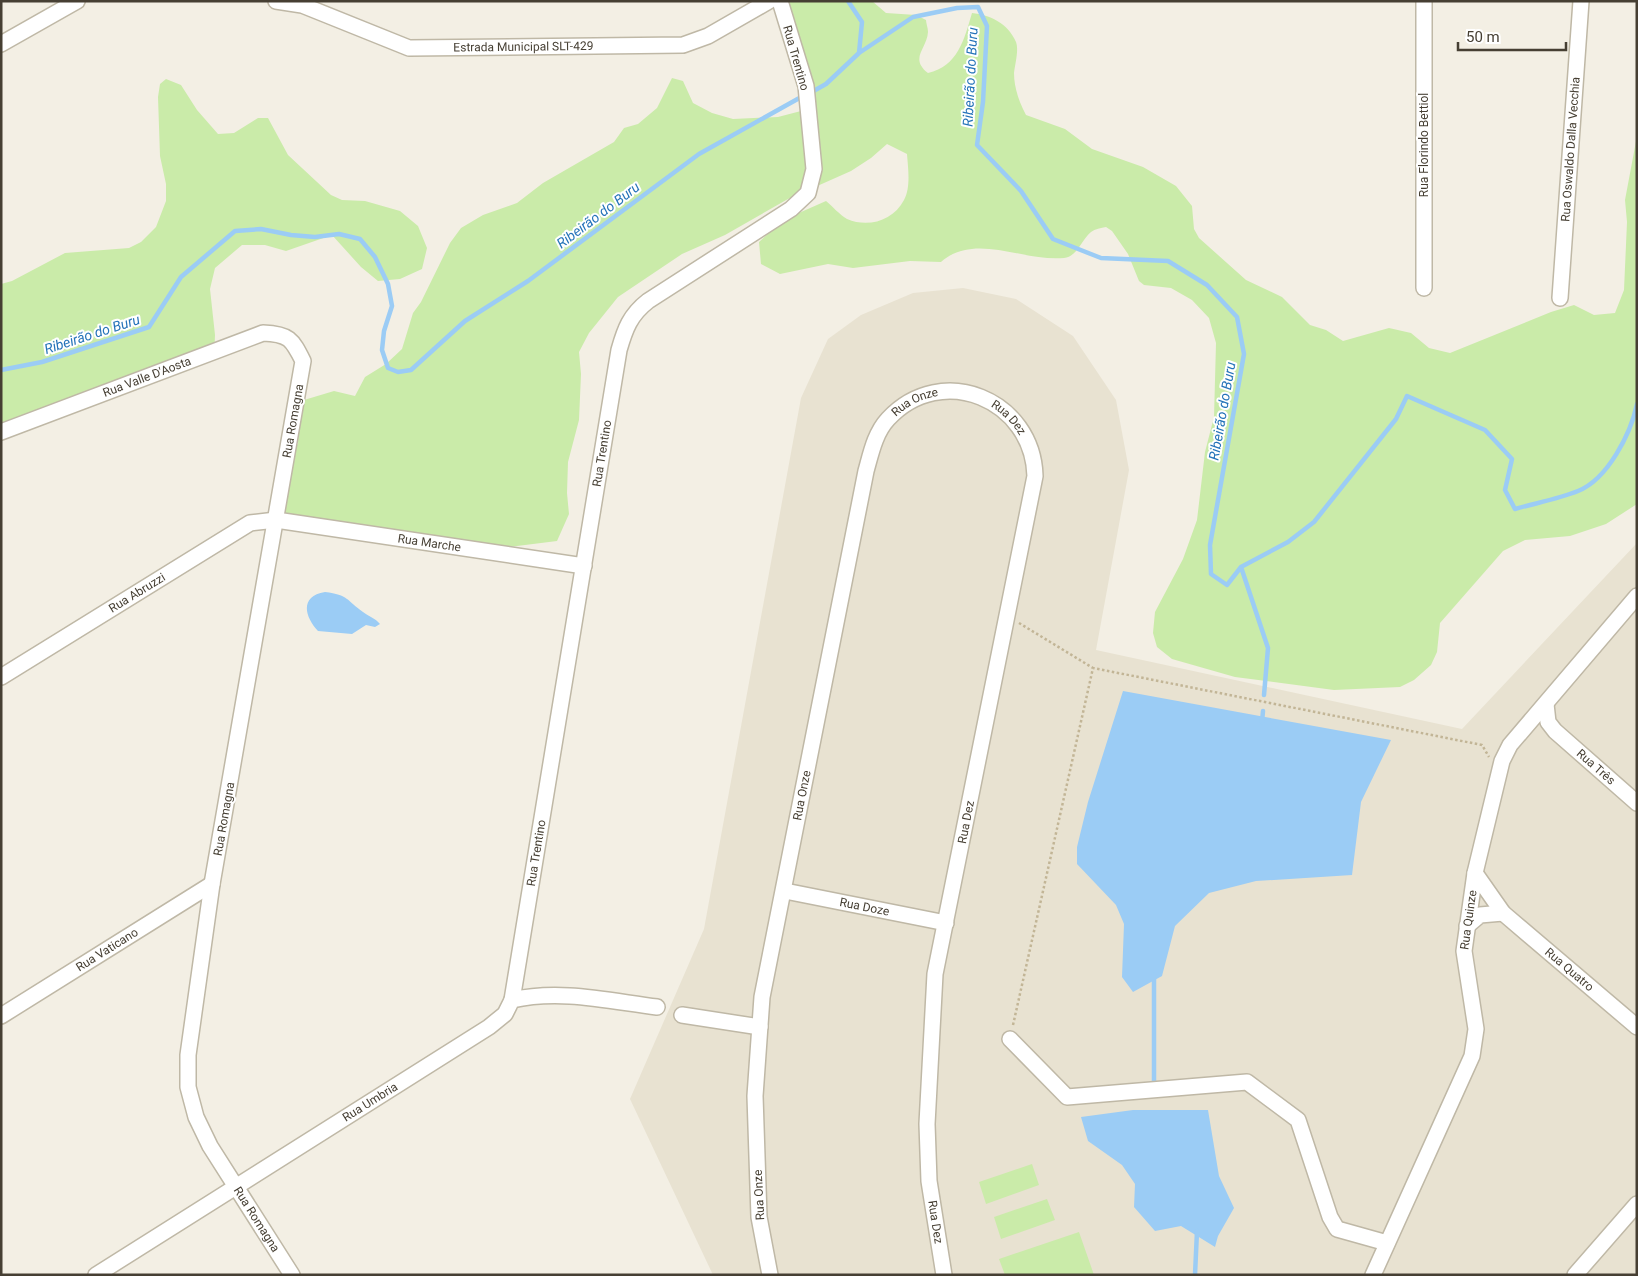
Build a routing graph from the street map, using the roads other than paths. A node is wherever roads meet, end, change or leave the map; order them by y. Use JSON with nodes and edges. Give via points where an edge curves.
{"nodes":[{"id":1,"x":77,"y":1,"type":"edge"},
{"id":2,"x":276,"y":1,"type":"edge"},
{"id":3,"x":769,"y":1,"type":"edge"},
{"id":4,"x":780,"y":1,"type":"edge"},
{"id":5,"x":1424,"y":1,"type":"edge"},
{"id":6,"x":1581,"y":1,"type":"edge"},
{"id":7,"x":1,"y":44,"type":"edge"},
{"id":8,"x":1424,"y":288,"type":"dead end"},
{"id":9,"x":1560,"y":298,"type":"dead end"},
{"id":10,"x":294,"y":342,"type":"joint"},
{"id":11,"x":979,"y":396,"type":"joint"},
{"id":12,"x":1,"y":432,"type":"edge"},
{"id":13,"x":276,"y":520,"type":"junction"},
{"id":14,"x":584,"y":566,"type":"junction"},
{"id":15,"x":1635,"y":601,"type":"edge"},
{"id":16,"x":1,"y":677,"type":"edge"},
{"id":17,"x":1546,"y":704,"type":"junction"},
{"id":18,"x":1522,"y":731,"type":"junction"},
{"id":19,"x":1555,"y":731,"type":"junction"},
{"id":20,"x":1637,"y":803,"type":"edge"},
{"id":21,"x":1475,"y":873,"type":"junction"},
{"id":22,"x":212,"y":884,"type":"junction"},
{"id":23,"x":784,"y":891,"type":"junction"},
{"id":24,"x":1503,"y":913,"type":"junction"},
{"id":25,"x":946,"y":923,"type":"junction"},
{"id":26,"x":1467,"y":926,"type":"junction"},
{"id":27,"x":512,"y":1000,"type":"junction"},
{"id":28,"x":657,"y":1007,"type":"dead end"},
{"id":29,"x":682,"y":1015,"type":"dead end"},
{"id":30,"x":1,"y":1016,"type":"edge"},
{"id":31,"x":760,"y":1027,"type":"junction"},
{"id":32,"x":1637,"y":1027,"type":"edge"},
{"id":33,"x":1010,"y":1039,"type":"road end"},
{"id":34,"x":237,"y":1187,"type":"junction"},
{"id":35,"x":1637,"y":1204,"type":"edge"},
{"id":36,"x":1387,"y":1243,"type":"junction"},
{"id":37,"x":96,"y":1275,"type":"edge"},
{"id":38,"x":292,"y":1275,"type":"edge"},
{"id":39,"x":770,"y":1275,"type":"edge"},
{"id":40,"x":944,"y":1275,"type":"edge"},
{"id":41,"x":1373,"y":1275,"type":"edge"},
{"id":42,"x":1575,"y":1275,"type":"edge"}],
"edges":[{"from":1,"to":7,"type":"street"},
{"from":2,"to":3,"type":"street","name":"Estrada Municipal SLT-429","via":[[302,4],[409,48],[684,45],[708,36]]},
{"from":4,"to":14,"type":"street","name":"Rua Trentino","via":[[806,86],[814,169],[808,193],[791,209],[648,301],[625,327]]},
{"from":5,"to":8,"type":"street","name":"Rua Florindo Bettiol"},
{"from":6,"to":9,"type":"street","name":"Rua Oswaldo Dalla Vecchia"},
{"from":10,"to":12,"type":"street","name":"Rua Valle D'Aosta","via":[[280,334],[263,333]]},
{"from":10,"to":13,"type":"street","name":"Rua Romagna","via":[[303,361]]},
{"from":11,"to":23,"type":"street","name":"Rua Onze","via":[[949,391],[924,396],[887,420],[873,445]]},
{"from":11,"to":25,"type":"street","name":"Rua Dez","via":[[997,405],[1017,424],[1029,444],[1034,465],[1034,489]]},
{"from":13,"to":14,"type":"street","name":"Rua Marche"},
{"from":13,"to":16,"type":"street","name":"Rua Abruzzi","via":[[250,523]]},
{"from":13,"to":22,"type":"street","name":"Rua Romagna"},
{"from":14,"to":27,"type":"street","name":"Rua Trentino"},
{"from":15,"to":17,"type":"street","name":"Rua Quinze"},
{"from":17,"to":18,"type":"street","name":"Rua Quinze"},
{"from":17,"to":19,"type":"street","name":"Rua Três","via":[[1548,722]]},
{"from":18,"to":19,"type":"street","via":[[1539,728]]},
{"from":18,"to":21,"type":"street","name":"Rua Quinze","via":[[1502,760]]},
{"from":19,"to":20,"type":"street","name":"Rua Três"},
{"from":21,"to":24,"type":"street","name":"Rua Quatro"},
{"from":21,"to":26,"type":"street","name":"Rua Quinze"},
{"from":22,"to":30,"type":"street","name":"Rua Vaticano"},
{"from":22,"to":34,"type":"street","name":"Rua Romagna","via":[[188,1055],[188,1087],[196,1118]]},
{"from":23,"to":25,"type":"street","name":"Rua Doze"},
{"from":23,"to":31,"type":"street","name":"Rua Onze","via":[[776,917]]},
{"from":24,"to":26,"type":"street","via":[[1480,915]]},
{"from":24,"to":32,"type":"street","name":"Rua Quatro"},
{"from":25,"to":40,"type":"street","name":"Rua Dez","via":[[935,974],[927,1124],[929,1181]]},
{"from":26,"to":36,"type":"street","name":"Rua Quinze","via":[[1464,951],[1476,1029],[1472,1056]]},
{"from":27,"to":28,"type":"street","via":[[556,994]]},
{"from":27,"to":34,"type":"street","name":"Rua Umbria","via":[[505,1014],[489,1028]]},
{"from":29,"to":31,"type":"street"},
{"from":31,"to":39,"type":"street","name":"Rua Onze","via":[[755,1096],[759,1217]]},
{"from":33,"to":36,"type":"street","via":[[1067,1097],[1247,1082],[1298,1120],[1337,1229]]},
{"from":34,"to":37,"type":"street","name":"Rua Umbria"},
{"from":34,"to":38,"type":"street","name":"Rua Romagna"},
{"from":35,"to":42,"type":"street"},
{"from":36,"to":41,"type":"street","name":"Rua Quinze"}]}
